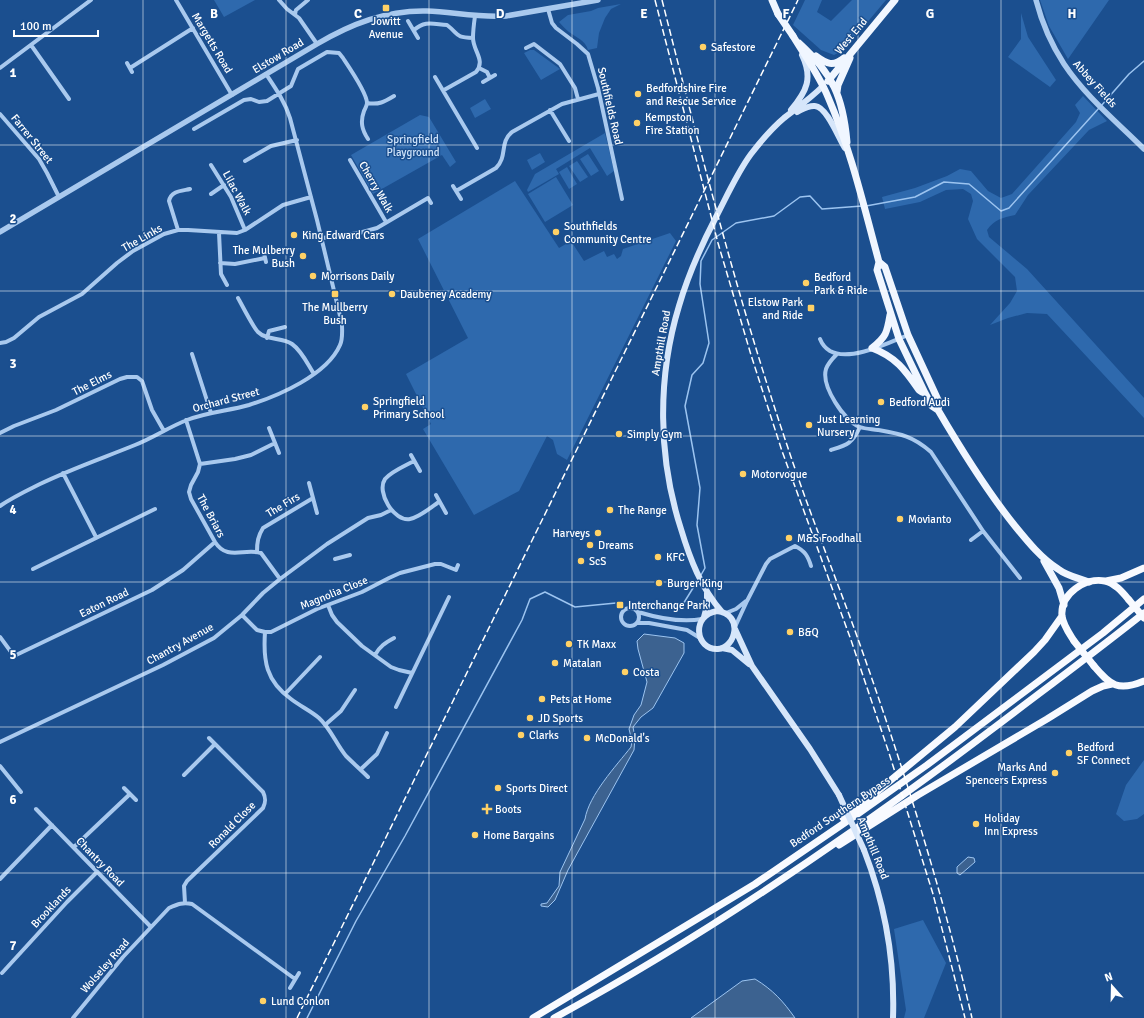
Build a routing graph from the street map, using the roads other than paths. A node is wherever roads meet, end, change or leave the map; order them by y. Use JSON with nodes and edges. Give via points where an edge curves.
{"nodes":[{"id":1,"x":91,"y":0,"type":"edge"},
{"id":2,"x":176,"y":0,"type":"edge"},
{"id":3,"x":279,"y":0,"type":"edge"},
{"id":4,"x":308,"y":0,"type":"edge"},
{"id":5,"x":598,"y":0,"type":"edge"},
{"id":6,"x":772,"y":0,"type":"edge"},
{"id":7,"x":895,"y":0,"type":"edge"},
{"id":8,"x":1036,"y":0,"type":"edge"},
{"id":9,"x":575,"y":2,"type":"edge"},
{"id":10,"x":548,"y":9,"type":"junction"},
{"id":11,"x":295,"y":14,"type":"junction"},
{"id":12,"x":475,"y":16,"type":"junction"},
{"id":13,"x":408,"y":21,"type":"dead end"},
{"id":14,"x":193,"y":28,"type":"junction"},
{"id":15,"x":414,"y":30,"type":"junction"},
{"id":16,"x":793,"y":36,"type":"junction"},
{"id":17,"x":418,"y":38,"type":"dead end"},
{"id":18,"x":473,"y":38,"type":"junction"},
{"id":19,"x":317,"y":44,"type":"junction"},
{"id":20,"x":31,"y":45,"type":"junction"},
{"id":21,"x":526,"y":48,"type":"dead end"},
{"id":22,"x":806,"y":49,"type":"junction"},
{"id":23,"x":852,"y":52,"type":"junction"},
{"id":24,"x":127,"y":63,"type":"dead end"},
{"id":25,"x":0,"y":68,"type":"edge"},
{"id":26,"x":479,"y":68,"type":"junction"},
{"id":27,"x":266,"y":74,"type":"junction"},
{"id":28,"x":495,"y":75,"type":"dead end"},
{"id":29,"x":435,"y":77,"type":"dead end"},
{"id":30,"x":490,"y":78,"type":"junction"},
{"id":31,"x":830,"y":79,"type":"junction"},
{"id":32,"x":483,"y":82,"type":"dead end"},
{"id":33,"x":823,"y":86,"type":"junction"},
{"id":34,"x":444,"y":90,"type":"junction"},
{"id":35,"x":837,"y":92,"type":"junction"},
{"id":36,"x":279,"y":93,"type":"junction"},
{"id":37,"x":599,"y":94,"type":"junction"},
{"id":38,"x":232,"y":95,"type":"junction"},
{"id":39,"x":394,"y":96,"type":"dead end"},
{"id":40,"x":69,"y":98,"type":"dead end"},
{"id":41,"x":578,"y":99,"type":"junction"},
{"id":42,"x":367,"y":103,"type":"junction"},
{"id":43,"x":550,"y":110,"type":"junction"},
{"id":44,"x":0,"y":114,"type":"edge"},
{"id":45,"x":784,"y":119,"type":"junction"},
{"id":46,"x":194,"y":129,"type":"dead end"},
{"id":47,"x":368,"y":139,"type":"dead end"},
{"id":48,"x":296,"y":140,"type":"junction"},
{"id":49,"x":569,"y":141,"type":"dead end"},
{"id":50,"x":477,"y":148,"type":"dead end"},
{"id":51,"x":1144,"y":149,"type":"edge"},
{"id":52,"x":849,"y":154,"type":"junction"},
{"id":53,"x":350,"y":160,"type":"dead end"},
{"id":54,"x":245,"y":161,"type":"dead end"},
{"id":55,"x":211,"y":166,"type":"dead end"},
{"id":56,"x":224,"y":185,"type":"junction"},
{"id":57,"x":453,"y":186,"type":"dead end"},
{"id":58,"x":190,"y":189,"type":"dead end"},
{"id":59,"x":456,"y":191,"type":"junction"},
{"id":60,"x":211,"y":194,"type":"dead end"},
{"id":61,"x":60,"y":196,"type":"junction"},
{"id":62,"x":311,"y":197,"type":"junction"},
{"id":63,"x":461,"y":199,"type":"dead end"},
{"id":64,"x":622,"y":199,"type":"dead end"},
{"id":65,"x":431,"y":203,"type":"dead end"},
{"id":66,"x":386,"y":222,"type":"junction"},
{"id":67,"x":178,"y":230,"type":"junction"},
{"id":68,"x":245,"y":230,"type":"junction"},
{"id":69,"x":0,"y":232,"type":"edge"},
{"id":70,"x":220,"y":232,"type":"junction"},
{"id":71,"x":322,"y":238,"type":"junction"},
{"id":72,"x":265,"y":258,"type":"dead end"},
{"id":73,"x":879,"y":262,"type":"junction"},
{"id":74,"x":220,"y":263,"type":"junction"},
{"id":75,"x":227,"y":285,"type":"dead end"},
{"id":76,"x":238,"y":298,"type":"dead end"},
{"id":77,"x":891,"y":314,"type":"junction"},
{"id":78,"x":285,"y":327,"type":"dead end"},
{"id":79,"x":908,"y":335,"type":"junction"},
{"id":80,"x":267,"y":338,"type":"junction"},
{"id":81,"x":820,"y":339,"type":"dead end"},
{"id":82,"x":899,"y":339,"type":"junction"},
{"id":83,"x":0,"y":343,"type":"edge"},
{"id":84,"x":872,"y":348,"type":"junction"},
{"id":85,"x":192,"y":354,"type":"dead end"},
{"id":86,"x":837,"y":354,"type":"junction"},
{"id":87,"x":314,"y":374,"type":"junction"},
{"id":88,"x":925,"y":393,"type":"junction"},
{"id":89,"x":938,"y":410,"type":"junction"},
{"id":90,"x":211,"y":413,"type":"junction"},
{"id":91,"x":186,"y":420,"type":"junction"},
{"id":92,"x":860,"y":427,"type":"junction"},
{"id":93,"x":269,"y":428,"type":"dead end"},
{"id":94,"x":164,"y":431,"type":"junction"},
{"id":95,"x":0,"y":433,"type":"edge"},
{"id":96,"x":275,"y":443,"type":"junction"},
{"id":97,"x":831,"y":450,"type":"dead end"},
{"id":98,"x":279,"y":453,"type":"dead end"},
{"id":99,"x":411,"y":455,"type":"dead end"},
{"id":100,"x":414,"y":461,"type":"junction"},
{"id":101,"x":200,"y":464,"type":"junction"},
{"id":102,"x":420,"y":471,"type":"dead end"},
{"id":103,"x":63,"y":473,"type":"junction"},
{"id":104,"x":309,"y":483,"type":"dead end"},
{"id":105,"x":436,"y":494,"type":"dead end"},
{"id":106,"x":313,"y":498,"type":"junction"},
{"id":107,"x":440,"y":502,"type":"junction"},
{"id":108,"x":0,"y":506,"type":"edge"},
{"id":109,"x":155,"y":509,"type":"dead end"},
{"id":110,"x":391,"y":510,"type":"junction"},
{"id":111,"x":318,"y":513,"type":"dead end"},
{"id":112,"x":446,"y":513,"type":"dead end"},
{"id":113,"x":983,"y":531,"type":"junction"},
{"id":114,"x":96,"y":537,"type":"junction"},
{"id":115,"x":971,"y":540,"type":"dead end"},
{"id":116,"x":215,"y":542,"type":"junction"},
{"id":117,"x":257,"y":552,"type":"junction"},
{"id":118,"x":350,"y":555,"type":"dead end"},
{"id":119,"x":1041,"y":557,"type":"junction"},
{"id":120,"x":335,"y":560,"type":"dead end"},
{"id":121,"x":458,"y":565,"type":"dead end"},
{"id":122,"x":811,"y":566,"type":"dead end"},
{"id":123,"x":1144,"y":568,"type":"edge"},
{"id":124,"x":33,"y":569,"type":"dead end"},
{"id":125,"x":1020,"y":578,"type":"dead end"},
{"id":126,"x":280,"y":579,"type":"junction"},
{"id":127,"x":1106,"y":581,"type":"junction"},
{"id":128,"x":1089,"y":582,"type":"junction"},
{"id":129,"x":707,"y":593,"type":"junction"},
{"id":130,"x":449,"y":597,"type":"dead end"},
{"id":131,"x":1144,"y":599,"type":"edge"},
{"id":132,"x":746,"y":601,"type":"junction"},
{"id":133,"x":328,"y":605,"type":"junction"},
{"id":134,"x":1064,"y":605,"type":"junction"},
{"id":135,"x":638,"y":612,"type":"junction"},
{"id":136,"x":724,"y":612,"type":"junction"},
{"id":137,"x":1144,"y":613,"type":"edge"},
{"id":138,"x":242,"y":615,"type":"junction"},
{"id":139,"x":1062,"y":616,"type":"junction"},
{"id":140,"x":703,"y":618,"type":"junction"},
{"id":141,"x":1144,"y":618,"type":"edge"},
{"id":142,"x":638,"y":623,"type":"junction"},
{"id":143,"x":735,"y":628,"type":"junction"},
{"id":144,"x":265,"y":632,"type":"junction"},
{"id":145,"x":0,"y":637,"type":"edge"},
{"id":146,"x":394,"y":638,"type":"dead end"},
{"id":147,"x":701,"y":638,"type":"junction"},
{"id":148,"x":722,"y":648,"type":"junction"},
{"id":149,"x":375,"y":655,"type":"junction"},
{"id":150,"x":320,"y":658,"type":"dead end"},
{"id":151,"x":313,"y":664,"type":"junction"},
{"id":152,"x":752,"y":666,"type":"junction"},
{"id":153,"x":318,"y":668,"type":"dead end"},
{"id":154,"x":412,"y":672,"type":"junction"},
{"id":155,"x":1144,"y":681,"type":"edge"},
{"id":156,"x":1112,"y":684,"type":"junction"},
{"id":157,"x":355,"y":690,"type":"dead end"},
{"id":158,"x":285,"y":694,"type":"junction"},
{"id":159,"x":396,"y":707,"type":"dead end"},
{"id":160,"x":325,"y":725,"type":"junction"},
{"id":161,"x":387,"y":733,"type":"dead end"},
{"id":162,"x":209,"y":738,"type":"dead end"},
{"id":163,"x":0,"y":742,"type":"edge"},
{"id":164,"x":215,"y":744,"type":"junction"},
{"id":165,"x":0,"y":766,"type":"edge"},
{"id":166,"x":361,"y":769,"type":"junction"},
{"id":167,"x":184,"y":775,"type":"dead end"},
{"id":168,"x":368,"y":777,"type":"dead end"},
{"id":169,"x":124,"y":788,"type":"dead end"},
{"id":170,"x":22,"y":792,"type":"dead end"},
{"id":171,"x":130,"y":794,"type":"junction"},
{"id":172,"x":136,"y":800,"type":"dead end"},
{"id":173,"x":36,"y":809,"type":"dead end"},
{"id":174,"x":52,"y":825,"type":"junction"},
{"id":175,"x":74,"y":847,"type":"junction"},
{"id":176,"x":804,"y":865,"type":"junction"},
{"id":177,"x":97,"y":872,"type":"junction"},
{"id":178,"x":0,"y":879,"type":"edge"},
{"id":179,"x":754,"y":884,"type":"junction"},
{"id":180,"x":185,"y":903,"type":"junction"},
{"id":181,"x":151,"y":928,"type":"junction"},
{"id":182,"x":2,"y":973,"type":"dead end"},
{"id":183,"x":299,"y":973,"type":"dead end"},
{"id":184,"x":295,"y":979,"type":"junction"},
{"id":185,"x":290,"y":988,"type":"dead end"},
{"id":186,"x":73,"y":1018,"type":"edge"},
{"id":187,"x":532,"y":1018,"type":"edge"},
{"id":188,"x":554,"y":1018,"type":"edge"},
{"id":189,"x":893,"y":1018,"type":"edge"}],
"edges":[{"from":1,"to":20,"type":"street"},
{"from":2,"to":14,"type":"street","name":"Margetts Road"},
{"from":3,"to":11,"type":"street","via":[[287,10]]},
{"from":4,"to":11,"type":"street"},
{"from":5,"to":9,"type":"street","name":"Elstow Road"},
{"from":6,"to":16,"type":"main road","bridge":true},
{"from":7,"to":23,"type":"main road","name":"West End"},
{"from":8,"to":51,"type":"street","name":"Abbey Fields","via":[[1043,25],[1059,56],[1076,80]]},
{"from":9,"to":10,"type":"street","name":"Elstow Road"},
{"from":10,"to":12,"type":"street","name":"Elstow Road","via":[[506,16]]},
{"from":10,"to":37,"type":"street","name":"Southfields Road","via":[[556,28],[588,54]]},
{"from":11,"to":19,"type":"street"},
{"from":12,"to":18,"type":"street"},
{"from":12,"to":19,"type":"street","name":"Elstow Road","via":[[427,11],[389,14],[353,25]]},
{"from":13,"to":15,"type":"street"},
{"from":14,"to":24,"type":"street","via":[[131,70]]},
{"from":14,"to":38,"type":"street","name":"Margetts Road"},
{"from":15,"to":17,"type":"street"},
{"from":15,"to":18,"type":"street","via":[[425,23],[447,25],[462,38]]},
{"from":16,"to":22,"type":"main road"},
{"from":16,"to":33,"type":"main road"},
{"from":16,"to":45,"type":"main road","name":"Ampthill Road","via":[[807,65],[807,84],[802,96]]},
{"from":18,"to":26,"type":"street","via":[[481,62]]},
{"from":19,"to":27,"type":"street","name":"Elstow Road"},
{"from":20,"to":25,"type":"street"},
{"from":20,"to":40,"type":"street"},
{"from":21,"to":41,"type":"street","via":[[534,44],[560,64]]},
{"from":22,"to":23,"type":"main road","via":[[828,63],[839,62]]},
{"from":22,"to":31,"type":"main road"},
{"from":23,"to":31,"type":"main road","name":"West End"},
{"from":23,"to":35,"type":"main road"},
{"from":26,"to":30,"type":"street","via":[[487,72]]},
{"from":26,"to":34,"type":"street"},
{"from":27,"to":36,"type":"street","name":"Orchard Street"},
{"from":27,"to":38,"type":"street","name":"Elstow Road"},
{"from":28,"to":30,"type":"street"},
{"from":29,"to":34,"type":"street"},
{"from":30,"to":32,"type":"street"},
{"from":31,"to":33,"type":"main road","name":"West End"},
{"from":31,"to":35,"type":"main road"},
{"from":33,"to":45,"type":"main road","name":"Ampthill Road"},
{"from":33,"to":52,"type":"main road"},
{"from":34,"to":50,"type":"street"},
{"from":35,"to":52,"type":"main road","via":[[843,109]]},
{"from":36,"to":42,"type":"street","via":[[290,86],[298,69],[333,51],[343,58],[366,95]]},
{"from":36,"to":46,"type":"street","via":[[267,101],[244,100],[202,128]]},
{"from":36,"to":48,"type":"street","name":"Orchard Street","via":[[286,104]]},
{"from":37,"to":41,"type":"street"},
{"from":37,"to":64,"type":"street","name":"Southfields Road"},
{"from":38,"to":61,"type":"street","name":"Elstow Road"},
{"from":39,"to":42,"type":"street","via":[[382,103]]},
{"from":41,"to":43,"type":"street"},
{"from":42,"to":47,"type":"street","via":[[362,123],[363,132]]},
{"from":43,"to":49,"type":"street"},
{"from":43,"to":59,"type":"street","via":[[507,136],[503,158],[496,168]]},
{"from":44,"to":61,"type":"street","name":"Farrer Street","via":[[38,159]]},
{"from":45,"to":52,"type":"main road","via":[[809,106],[818,106],[825,112]]},
{"from":45,"to":129,"type":"main road","name":"Ampthill Road","via":[[768,133],[745,163],[709,231],[683,294],[668,350],[663,405],[665,455],[683,537]]},
{"from":48,"to":54,"type":"street","name":"Lilac Walk","via":[[271,146]]},
{"from":48,"to":62,"type":"street","name":"Orchard Street"},
{"from":52,"to":73,"type":"main road"},
{"from":53,"to":66,"type":"street","name":"Cherry Walk"},
{"from":55,"to":56,"type":"street","name":"Lilac Walk","via":[[219,172]]},
{"from":56,"to":60,"type":"street"},
{"from":56,"to":68,"type":"street","name":"Lilac Walk"},
{"from":57,"to":59,"type":"street"},
{"from":58,"to":67,"type":"street","via":[[170,197]]},
{"from":59,"to":63,"type":"street"},
{"from":61,"to":69,"type":"street","name":"Elstow Road"},
{"from":62,"to":68,"type":"street","name":"The Links","via":[[283,206]]},
{"from":62,"to":71,"type":"street","name":"Orchard Street"},
{"from":65,"to":66,"type":"street","via":[[428,198]]},
{"from":66,"to":71,"type":"street","via":[[369,231]]},
{"from":67,"to":70,"type":"street","name":"The Links"},
{"from":67,"to":83,"type":"street","name":"The Links","via":[[141,246],[82,294],[39,317],[14,338]]},
{"from":68,"to":70,"type":"street","name":"The Links","via":[[237,233]]},
{"from":70,"to":74,"type":"street"},
{"from":71,"to":87,"type":"street","name":"Orchard Street","via":[[342,324],[342,335],[341,345],[333,357]]},
{"from":72,"to":74,"type":"street","via":[[235,264]]},
{"from":73,"to":77,"type":"main road","via":[[877,270]]},
{"from":73,"to":79,"type":"main road","via":[[884,268]]},
{"from":74,"to":75,"type":"street","via":[[221,274]]},
{"from":76,"to":80,"type":"street","via":[[258,332]]},
{"from":77,"to":82,"type":"main road"},
{"from":77,"to":84,"type":"main road","via":[[887,333]]},
{"from":78,"to":80,"type":"street","via":[[269,331]]},
{"from":79,"to":82,"type":"street"},
{"from":79,"to":89,"type":"main road","via":[[938,402]]},
{"from":80,"to":87,"type":"street","via":[[292,343]]},
{"from":81,"to":86,"type":"street","via":[[824,346]]},
{"from":82,"to":84,"type":"street"},
{"from":82,"to":88,"type":"main road"},
{"from":84,"to":86,"type":"street","via":[[847,355]]},
{"from":84,"to":88,"type":"main road","via":[[895,360],[907,372],[918,390]]},
{"from":85,"to":90,"type":"street"},
{"from":86,"to":92,"type":"street","via":[[826,369],[828,388],[845,416]]},
{"from":87,"to":90,"type":"street","name":"Orchard Street","via":[[267,399]]},
{"from":88,"to":89,"type":"main road","via":[[932,406]]},
{"from":89,"to":119,"type":"main road","via":[[1002,511]]},
{"from":90,"to":91,"type":"street","name":"Orchard Street"},
{"from":91,"to":94,"type":"street","name":"Orchard Street"},
{"from":91,"to":101,"type":"street"},
{"from":92,"to":97,"type":"street","via":[[850,443]]},
{"from":92,"to":113,"type":"street","via":[[896,433],[921,443],[931,452]]},
{"from":93,"to":96,"type":"street"},
{"from":94,"to":95,"type":"street","name":"The Elms","via":[[152,410],[142,381],[127,377]]},
{"from":94,"to":103,"type":"street","name":"Orchard Street"},
{"from":96,"to":98,"type":"street"},
{"from":96,"to":101,"type":"street","via":[[251,455]]},
{"from":99,"to":100,"type":"street"},
{"from":100,"to":102,"type":"street"},
{"from":100,"to":110,"type":"street","via":[[385,479],[382,490]]},
{"from":101,"to":116,"type":"street","name":"The Briars","via":[[189,492]]},
{"from":103,"to":108,"type":"street","name":"Orchard Street"},
{"from":103,"to":114,"type":"street"},
{"from":104,"to":106,"type":"street","name":"The Firs"},
{"from":105,"to":107,"type":"street"},
{"from":106,"to":111,"type":"street","name":"The Firs"},
{"from":106,"to":117,"type":"street","name":"The Firs","via":[[264,528],[259,534]]},
{"from":107,"to":110,"type":"street","via":[[411,519],[404,519]]},
{"from":107,"to":112,"type":"street"},
{"from":109,"to":114,"type":"street"},
{"from":110,"to":126,"type":"street","name":"Chantry Avenue","via":[[354,526]]},
{"from":113,"to":115,"type":"street"},
{"from":113,"to":125,"type":"street"},
{"from":114,"to":124,"type":"street"},
{"from":116,"to":117,"type":"street","name":"The Briars","via":[[218,548],[228,553]]},
{"from":116,"to":145,"type":"street","name":"Eaton Road","via":[[183,570],[152,590],[14,656]]},
{"from":117,"to":126,"type":"street","via":[[262,553]]},
{"from":118,"to":120,"type":"street"},
{"from":119,"to":128,"type":"main road","via":[[1066,574]]},
{"from":119,"to":134,"type":"main road","via":[[1059,588]]},
{"from":121,"to":133,"type":"street","name":"Magnolia Close","via":[[456,570],[435,564],[400,573]]},
{"from":122,"to":132,"type":"street","via":[[808,556],[795,546],[776,555],[766,564]]},
{"from":123,"to":127,"type":"highway","via":[[1121,578]]},
{"from":126,"to":138,"type":"street","name":"Chantry Avenue"},
{"from":127,"to":128,"type":"highway"},
{"from":127,"to":141,"type":"highway","bridge":true,"via":[[1115,586]]},
{"from":128,"to":134,"type":"highway","via":[[1074,589]]},
{"from":129,"to":136,"type":"main road","name":"Ampthill Road"},
{"from":129,"to":140,"type":"main road","name":"Ampthill Road","via":[[707,606]]},
{"from":130,"to":154,"type":"street"},
{"from":131,"to":179,"type":"highway","name":"Bedford Southern Bypass","via":[[1103,633],[927,765]]},
{"from":132,"to":136,"type":"street","via":[[736,609]]},
{"from":132,"to":143,"type":"street"},
{"from":133,"to":144,"type":"street","name":"Magnolia Close","via":[[276,631]]},
{"from":133,"to":149,"type":"street","via":[[337,622]]},
{"from":134,"to":139,"type":"highway"},
{"from":135,"to":140,"type":"street","via":[[690,622]]},
{"from":135,"to":142,"type":"street"},
{"from":135,"to":142,"type":"street","via":[[627,608],[620,616],[625,625]]},
{"from":136,"to":140,"type":"main road","via":[[714,612]]},
{"from":136,"to":143,"type":"main road","via":[[732,619]]},
{"from":137,"to":176,"type":"highway","name":"Bedford Southern Bypass","via":[[938,770]]},
{"from":138,"to":144,"type":"street","via":[[257,630]]},
{"from":138,"to":163,"type":"street","name":"Chantry Avenue","via":[[214,638],[164,665]]},
{"from":139,"to":156,"type":"highway","bridge":true,"via":[[1074,641],[1104,678]]},
{"from":139,"to":179,"type":"highway","via":[[1041,644],[955,727],[868,799]]},
{"from":140,"to":147,"type":"main road","via":[[699,631]]},
{"from":142,"to":147,"type":"street","via":[[687,630]]},
{"from":143,"to":148,"type":"main road","via":[[731,640]]},
{"from":143,"to":152,"type":"main road","name":"Ampthill Road"},
{"from":144,"to":158,"type":"street","via":[[266,665],[273,681]]},
{"from":146,"to":149,"type":"street","via":[[384,643]]},
{"from":147,"to":148,"type":"main road","via":[[708,646]]},
{"from":148,"to":152,"type":"main road","name":"Ampthill Road","via":[[732,650]]},
{"from":149,"to":154,"type":"street","via":[[391,667]]},
{"from":150,"to":151,"type":"street"},
{"from":151,"to":153,"type":"street"},
{"from":151,"to":158,"type":"street"},
{"from":152,"to":189,"type":"main road","name":"Ampthill Road","bridge":true,"via":[[839,795],[864,850],[888,932],[893,975]]},
{"from":154,"to":159,"type":"street"},
{"from":155,"to":156,"type":"highway","via":[[1120,686]]},
{"from":156,"to":176,"type":"highway","via":[[1092,691]]},
{"from":157,"to":160,"type":"street","via":[[341,711]]},
{"from":158,"to":160,"type":"street"},
{"from":160,"to":166,"type":"street","via":[[346,756]]},
{"from":161,"to":166,"type":"street","via":[[377,754]]},
{"from":162,"to":164,"type":"street","name":"Ronald Close"},
{"from":164,"to":167,"type":"street"},
{"from":164,"to":180,"type":"street","name":"Ronald Close","via":[[266,798],[263,808],[187,881],[184,886]]},
{"from":165,"to":170,"type":"street"},
{"from":166,"to":168,"type":"street"},
{"from":169,"to":171,"type":"street"},
{"from":171,"to":172,"type":"street"},
{"from":171,"to":175,"type":"street"},
{"from":173,"to":174,"type":"street","name":"Chantry Road"},
{"from":174,"to":175,"type":"street","name":"Chantry Road"},
{"from":174,"to":178,"type":"street"},
{"from":175,"to":177,"type":"street","name":"Chantry Road"},
{"from":176,"to":188,"type":"highway","name":"Bedford Southern Bypass","via":[[633,973]]},
{"from":177,"to":181,"type":"street","name":"Chantry Road"},
{"from":177,"to":182,"type":"street","name":"Brooklands"},
{"from":179,"to":187,"type":"highway","name":"Bedford Southern Bypass"},
{"from":180,"to":181,"type":"street","via":[[169,908]]},
{"from":180,"to":184,"type":"street","via":[[192,904]]},
{"from":181,"to":186,"type":"street","name":"Wolseley Road"},
{"from":183,"to":184,"type":"street"},
{"from":184,"to":185,"type":"street"}]}
